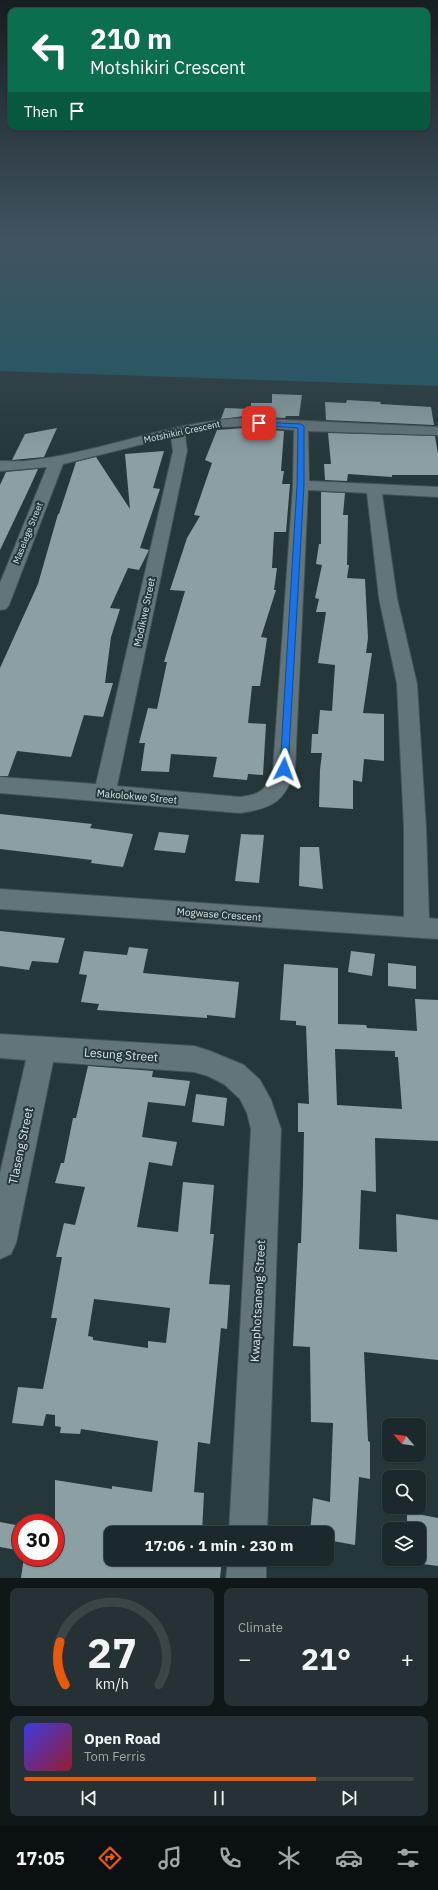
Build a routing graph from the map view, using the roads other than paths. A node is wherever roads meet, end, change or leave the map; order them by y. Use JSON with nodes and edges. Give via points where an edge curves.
{"nodes":[{"id":1,"x":301,"y":426,"type":"junction"},
{"id":2,"x":177,"y":431,"type":"junction"},
{"id":3,"x":438,"y":431,"type":"edge"},
{"id":4,"x":57,"y":461,"type":"junction"},
{"id":5,"x":0,"y":466,"type":"edge"},
{"id":6,"x":301,"y":485,"type":"junction"},
{"id":7,"x":374,"y":489,"type":"junction"},
{"id":8,"x":438,"y":492,"type":"edge"},
{"id":9,"x":0,"y":605,"type":"edge"},
{"id":10,"x":0,"y":786,"type":"edge"},
{"id":11,"x":105,"y":793,"type":"junction"},
{"id":12,"x":0,"y":899,"type":"edge"},
{"id":13,"x":427,"y":929,"type":"edge"},
{"id":14,"x":0,"y":1046,"type":"edge"},
{"id":15,"x":42,"y":1050,"type":"junction"},
{"id":16,"x":238,"y":1077,"type":"joint"},
{"id":17,"x":0,"y":1243,"type":"edge"},
{"id":18,"x":248,"y":1526,"type":"edge"},
{"id":19,"x":247,"y":1566,"type":"edge"},
{"id":20,"x":246,"y":1578,"type":"edge"}],
"edges":[{"from":1,"to":2,"type":"street","name":"Motshikiri Crescent","via":[[245,422],[222,423]]},
{"from":1,"to":3,"type":"street","name":"Motshikiri Crescent"},
{"from":1,"to":6,"type":"street"},
{"from":2,"to":4,"type":"street","name":"Motshikiri Crescent"},
{"from":2,"to":11,"type":"street","name":"Modikwe Street","via":[[180,451]]},
{"from":4,"to":5,"type":"street","name":"Motshikiri Crescent"},
{"from":4,"to":9,"type":"street","name":"Maselege Street"},
{"from":6,"to":7,"type":"street"},
{"from":6,"to":11,"type":"street","name":"Makolokwe Street","via":[[284,769],[280,784],[272,796],[240,805]]},
{"from":7,"to":8,"type":"street"},
{"from":7,"to":13,"type":"street","via":[[388,598],[407,684],[415,828]]},
{"from":10,"to":11,"type":"street","name":"Makolokwe Street"},
{"from":12,"to":13,"type":"street","name":"Mogwase Crescent"},
{"from":14,"to":15,"type":"street","name":"Lesung Street"},
{"from":15,"to":16,"type":"street","name":"Lesung Street","via":[[194,1059]]},
{"from":15,"to":17,"type":"street","name":"Tlaseng Street"},
{"from":16,"to":18,"type":"street","name":"Kwaphotsaneng Street","via":[[255,1094],[266,1129]]},
{"from":19,"to":20,"type":"street"}]}
